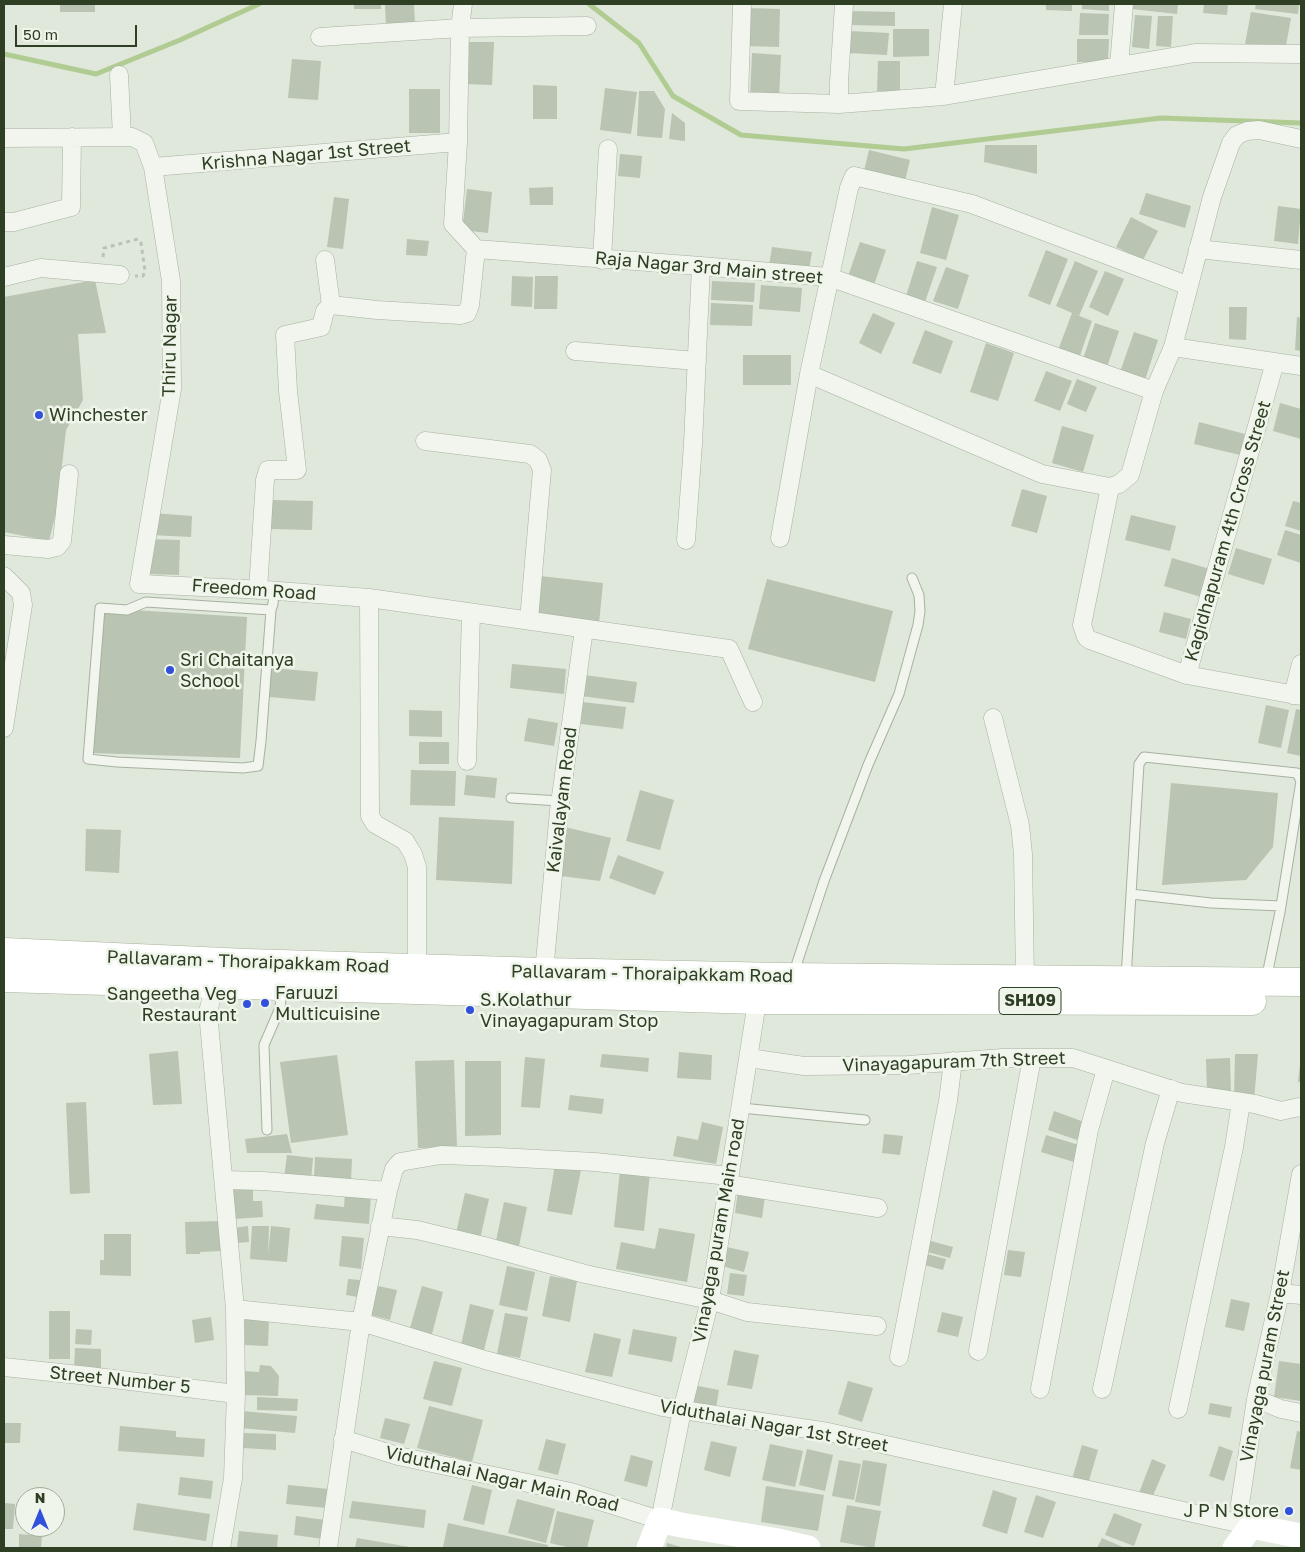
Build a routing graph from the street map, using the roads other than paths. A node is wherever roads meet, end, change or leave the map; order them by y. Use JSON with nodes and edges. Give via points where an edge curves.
{"nodes":[{"id":1,"x":463,"y":4,"type":"edge"},
{"id":2,"x":742,"y":4,"type":"edge"},
{"id":3,"x":844,"y":4,"type":"edge"},
{"id":4,"x":953,"y":4,"type":"edge"},
{"id":5,"x":1124,"y":4,"type":"edge"},
{"id":6,"x":587,"y":26,"type":"dead end"},
{"id":7,"x":460,"y":28,"type":"junction"},
{"id":8,"x":320,"y":37,"type":"dead end"},
{"id":9,"x":1301,"y":54,"type":"edge"},
{"id":10,"x":1119,"y":66,"type":"junction"},
{"id":11,"x":119,"y":76,"type":"dead end"},
{"id":12,"x":944,"y":96,"type":"junction"},
{"id":13,"x":840,"y":104,"type":"junction"},
{"id":14,"x":72,"y":137,"type":"junction"},
{"id":15,"x":122,"y":137,"type":"junction"},
{"id":16,"x":4,"y":138,"type":"edge"},
{"id":17,"x":1301,"y":139,"type":"edge"},
{"id":18,"x":458,"y":142,"type":"junction"},
{"id":19,"x":608,"y":149,"type":"dead end"},
{"id":20,"x":153,"y":167,"type":"junction"},
{"id":21,"x":4,"y":222,"type":"edge"},
{"id":22,"x":476,"y":249,"type":"junction"},
{"id":23,"x":1198,"y":249,"type":"junction"},
{"id":24,"x":325,"y":260,"type":"dead end"},
{"id":25,"x":602,"y":260,"type":"junction"},
{"id":26,"x":1301,"y":260,"type":"edge"},
{"id":27,"x":701,"y":266,"type":"junction"},
{"id":28,"x":120,"y":275,"type":"road end"},
{"id":29,"x":4,"y":277,"type":"edge"},
{"id":30,"x":829,"y":278,"type":"junction"},
{"id":31,"x":1189,"y":286,"type":"junction"},
{"id":32,"x":331,"y":305,"type":"junction"},
{"id":33,"x":1173,"y":347,"type":"junction"},
{"id":34,"x":575,"y":350,"type":"dead end"},
{"id":35,"x":697,"y":361,"type":"junction"},
{"id":36,"x":1275,"y":362,"type":"junction"},
{"id":37,"x":1301,"y":366,"type":"edge"},
{"id":38,"x":809,"y":374,"type":"junction"},
{"id":39,"x":1154,"y":391,"type":"junction"},
{"id":40,"x":425,"y":441,"type":"dead end"},
{"id":41,"x":69,"y":474,"type":"dead end"},
{"id":42,"x":1110,"y":487,"type":"junction"},
{"id":43,"x":780,"y":538,"type":"dead end"},
{"id":44,"x":686,"y":540,"type":"dead end"},
{"id":45,"x":4,"y":545,"type":"edge"},
{"id":46,"x":4,"y":576,"type":"edge"},
{"id":47,"x":912,"y":578,"type":"dead end"},
{"id":48,"x":139,"y":584,"type":"joint"},
{"id":49,"x":266,"y":590,"type":"junction"},
{"id":50,"x":369,"y":598,"type":"junction"},
{"id":51,"x":271,"y":610,"type":"junction"},
{"id":52,"x":471,"y":613,"type":"junction"},
{"id":53,"x":528,"y":620,"type":"junction"},
{"id":54,"x":584,"y":629,"type":"junction"},
{"id":55,"x":1301,"y":664,"type":"edge"},
{"id":56,"x":1187,"y":675,"type":"junction"},
{"id":57,"x":1297,"y":695,"type":"edge"},
{"id":58,"x":753,"y":702,"type":"dead end"},
{"id":59,"x":992,"y":718,"type":"dead end"},
{"id":60,"x":4,"y":728,"type":"edge"},
{"id":61,"x":467,"y":761,"type":"dead end"},
{"id":62,"x":511,"y":798,"type":"dead end"},
{"id":63,"x":560,"y":801,"type":"junction"},
{"id":64,"x":1131,"y":894,"type":"junction"},
{"id":65,"x":1281,"y":906,"type":"junction"},
{"id":66,"x":4,"y":952,"type":"edge"},
{"id":67,"x":417,"y":968,"type":"junction"},
{"id":68,"x":544,"y":972,"type":"junction"},
{"id":69,"x":246,"y":974,"type":"junction"},
{"id":70,"x":792,"y":977,"type":"junction"},
{"id":71,"x":4,"y":978,"type":"edge"},
{"id":72,"x":1025,"y":980,"type":"junction"},
{"id":73,"x":1126,"y":981,"type":"junction"},
{"id":74,"x":1266,"y":982,"type":"junction"},
{"id":75,"x":1301,"y":982,"type":"edge"},
{"id":76,"x":215,"y":984,"type":"junction"},
{"id":77,"x":283,"y":986,"type":"junction"},
{"id":78,"x":759,"y":988,"type":"junction"},
{"id":79,"x":1301,"y":1001,"type":"edge"},
{"id":80,"x":749,"y":1058,"type":"junction"},
{"id":81,"x":1032,"y":1058,"type":"junction"},
{"id":82,"x":953,"y":1061,"type":"junction"},
{"id":83,"x":1106,"y":1069,"type":"junction"},
{"id":84,"x":1171,"y":1090,"type":"junction"},
{"id":85,"x":1241,"y":1102,"type":"junction"},
{"id":86,"x":741,"y":1108,"type":"junction"},
{"id":87,"x":1301,"y":1108,"type":"edge"},
{"id":88,"x":865,"y":1120,"type":"dead end"},
{"id":89,"x":268,"y":1130,"type":"dead end"},
{"id":90,"x":1301,"y":1177,"type":"edge"},
{"id":91,"x":729,"y":1179,"type":"junction"},
{"id":92,"x":224,"y":1180,"type":"junction"},
{"id":93,"x":388,"y":1192,"type":"junction"},
{"id":94,"x":878,"y":1208,"type":"dead end"},
{"id":95,"x":380,"y":1226,"type":"junction"},
{"id":96,"x":1280,"y":1293,"type":"junction"},
{"id":97,"x":1301,"y":1295,"type":"edge"},
{"id":98,"x":710,"y":1300,"type":"junction"},
{"id":99,"x":235,"y":1309,"type":"junction"},
{"id":100,"x":361,"y":1322,"type":"junction"},
{"id":101,"x":877,"y":1326,"type":"dead end"},
{"id":102,"x":978,"y":1350,"type":"dead end"},
{"id":103,"x":899,"y":1357,"type":"dead end"},
{"id":104,"x":4,"y":1368,"type":"edge"},
{"id":105,"x":1040,"y":1389,"type":"dead end"},
{"id":106,"x":1102,"y":1389,"type":"dead end"},
{"id":107,"x":236,"y":1394,"type":"junction"},
{"id":108,"x":1256,"y":1399,"type":"junction"},
{"id":109,"x":1178,"y":1409,"type":"dead end"},
{"id":110,"x":682,"y":1411,"type":"junction"},
{"id":111,"x":1301,"y":1413,"type":"edge"},
{"id":112,"x":343,"y":1439,"type":"junction"},
{"id":113,"x":660,"y":1520,"type":"junction"},
{"id":114,"x":1251,"y":1526,"type":"junction"},
{"id":115,"x":1301,"y":1536,"type":"edge"},
{"id":116,"x":221,"y":1548,"type":"edge"},
{"id":117,"x":328,"y":1548,"type":"edge"},
{"id":118,"x":649,"y":1548,"type":"edge"},
{"id":119,"x":808,"y":1548,"type":"edge"},
{"id":120,"x":1236,"y":1548,"type":"edge"}],
"edges":[{"from":1,"to":7,"type":"street"},
{"from":2,"to":13,"type":"street","via":[[739,101]]},
{"from":3,"to":13,"type":"street"},
{"from":4,"to":12,"type":"street"},
{"from":5,"to":10,"type":"street"},
{"from":6,"to":7,"type":"street"},
{"from":7,"to":8,"type":"street"},
{"from":7,"to":18,"type":"street"},
{"from":9,"to":10,"type":"street","via":[[1196,53]]},
{"from":10,"to":12,"type":"street"},
{"from":11,"to":15,"type":"street"},
{"from":12,"to":13,"type":"street"},
{"from":14,"to":15,"type":"street"},
{"from":14,"to":16,"type":"street"},
{"from":14,"to":21,"type":"street","via":[[71,207]]},
{"from":15,"to":20,"type":"street","name":"Thiru Nagar","via":[[144,142]]},
{"from":17,"to":23,"type":"street","via":[[1259,130],[1237,135],[1231,143],[1212,197]]},
{"from":18,"to":20,"type":"street","name":"Krishna Nagar 1st Street"},
{"from":18,"to":22,"type":"street","via":[[454,224]]},
{"from":19,"to":25,"type":"street"},
{"from":20,"to":48,"type":"street","name":"Thiru Nagar","via":[[171,281],[172,389]]},
{"from":22,"to":25,"type":"street","name":"Raja Nagar 3rd Main street"},
{"from":22,"to":32,"type":"street","via":[[467,313]]},
{"from":23,"to":26,"type":"street"},
{"from":23,"to":31,"type":"street"},
{"from":24,"to":32,"type":"street"},
{"from":25,"to":27,"type":"street","name":"Raja Nagar 3rd Main street"},
{"from":27,"to":30,"type":"street","name":"Raja Nagar 3rd Main street"},
{"from":27,"to":35,"type":"street"},
{"from":28,"to":29,"type":"street","via":[[41,268]]},
{"from":30,"to":31,"type":"street","via":[[854,176],[972,204]]},
{"from":30,"to":38,"type":"street"},
{"from":30,"to":39,"type":"street","name":"Raja Nagar 3rd Main street"},
{"from":31,"to":33,"type":"street"},
{"from":32,"to":49,"type":"street","via":[[324,311],[321,327],[285,335],[297,470],[268,470],[264,480]]},
{"from":33,"to":36,"type":"street"},
{"from":33,"to":39,"type":"street"},
{"from":34,"to":35,"type":"street"},
{"from":35,"to":44,"type":"street"},
{"from":36,"to":37,"type":"street"},
{"from":36,"to":56,"type":"street","name":"Kagidhapuram 4th Cross Street"},
{"from":38,"to":42,"type":"street","via":[[1042,474]]},
{"from":38,"to":43,"type":"street"},
{"from":39,"to":42,"type":"street","via":[[1130,475]]},
{"from":40,"to":53,"type":"street","via":[[530,454],[538,460],[542,470]]},
{"from":41,"to":45,"type":"street","via":[[62,541],[57,547]]},
{"from":42,"to":56,"type":"street","via":[[1082,625],[1086,637]]},
{"from":46,"to":60,"type":"street","via":[[21,593],[23,605]]},
{"from":47,"to":70,"type":"lane","via":[[919,594],[920,611],[899,694],[824,881]]},
{"from":48,"to":49,"type":"street","name":"Freedom Road"},
{"from":49,"to":50,"type":"street","name":"Freedom Road"},
{"from":49,"to":51,"type":"lane","via":[[273,604]]},
{"from":50,"to":52,"type":"street","name":"Freedom Road"},
{"from":50,"to":67,"type":"street","via":[[370,816],[375,824],[405,841],[413,854],[417,867]]},
{"from":51,"to":51,"type":"lane","via":[[258,766],[243,768],[88,760],[100,608],[127,610],[146,602]]},
{"from":52,"to":53,"type":"street","name":"Freedom Road"},
{"from":52,"to":61,"type":"street"},
{"from":53,"to":54,"type":"street","name":"Freedom Road"},
{"from":54,"to":58,"type":"street","name":"Freedom Road","via":[[729,649]]},
{"from":54,"to":63,"type":"street","name":"Kaivalayam Road"},
{"from":55,"to":57,"type":"street"},
{"from":56,"to":57,"type":"street","name":"Kagidhapuram 4th Cross Street"},
{"from":59,"to":72,"type":"street","via":[[1020,825]]},
{"from":62,"to":63,"type":"lane"},
{"from":63,"to":68,"type":"street","name":"Kaivalayam Road"},
{"from":64,"to":65,"type":"lane","via":[[1211,903]]},
{"from":64,"to":65,"type":"lane","via":[[1140,764],[1144,757],[1297,773],[1300,781]]},
{"from":64,"to":73,"type":"lane"},
{"from":65,"to":74,"type":"lane"},
{"from":66,"to":69,"type":"main road","name":"Pallavaram - Thoraipakkam Road","number":"SH109"},
{"from":67,"to":68,"type":"main road","name":"Pallavaram - Thoraipakkam Road","number":"SH109"},
{"from":67,"to":69,"type":"main road","name":"Pallavaram - Thoraipakkam Road","number":"SH109"},
{"from":68,"to":78,"type":"main road","name":"Pallavaram - Thoraipakkam Road","number":"SH109"},
{"from":69,"to":76,"type":"main road","name":"Pallavaram - Thoraipakkam Road","number":"SH109"},
{"from":69,"to":77,"type":"main road","name":"Pallavaram - Thoraipakkam Road","number":"SH109"},
{"from":70,"to":72,"type":"main road","name":"Pallavaram - Thoraipakkam Road","number":"SH109"},
{"from":70,"to":78,"type":"main road","name":"Pallavaram - Thoraipakkam Road","number":"SH109"},
{"from":71,"to":76,"type":"main road","name":"Pallavaram - Thoraipakkam Road","number":"SH109"},
{"from":72,"to":73,"type":"main road","name":"Pallavaram - Thoraipakkam Road","number":"SH109"},
{"from":73,"to":74,"type":"main road","name":"Pallavaram - Thoraipakkam Road","number":"SH109"},
{"from":74,"to":75,"type":"main road","name":"Pallavaram - Thoraipakkam Road","number":"SH109"},
{"from":76,"to":92,"type":"street","via":[[208,1012]]},
{"from":77,"to":78,"type":"main road","name":"Pallavaram - Thoraipakkam Road","number":"SH109"},
{"from":77,"to":89,"type":"lane","via":[[280,1008],[264,1045]]},
{"from":78,"to":79,"type":"main road","name":"Pallavaram - Thoraipakkam Road","number":"SH109"},
{"from":78,"to":80,"type":"street","name":"Vinayaga puram Main road"},
{"from":80,"to":82,"type":"street","name":"Vinayagapuram 7th Street","via":[[804,1066]]},
{"from":80,"to":86,"type":"street","name":"Vinayaga puram Main road"},
{"from":81,"to":82,"type":"street","name":"Vinayagapuram 7th Street"},
{"from":81,"to":83,"type":"street","name":"Vinayagapuram 7th Street","via":[[1073,1058]]},
{"from":81,"to":102,"type":"street"},
{"from":82,"to":103,"type":"street"},
{"from":83,"to":84,"type":"street","name":"Vinayagapuram 7th Street"},
{"from":83,"to":105,"type":"street","via":[[1089,1130]]},
{"from":84,"to":85,"type":"street","name":"Vinayagapuram 7th Street"},
{"from":84,"to":106,"type":"street","via":[[1155,1143]]},
{"from":85,"to":87,"type":"street","name":"Vinayagapuram 7th Street","via":[[1281,1111]]},
{"from":85,"to":109,"type":"street"},
{"from":86,"to":88,"type":"lane"},
{"from":86,"to":91,"type":"street","name":"Vinayaga puram Main road"},
{"from":90,"to":96,"type":"street","name":"Vinayaga puram Street"},
{"from":91,"to":93,"type":"street","via":[[595,1162],[441,1155],[400,1162],[394,1169]]},
{"from":91,"to":94,"type":"street","via":[[734,1185]]},
{"from":91,"to":98,"type":"street","name":"Vinayaga puram Main road"},
{"from":92,"to":93,"type":"street"},
{"from":92,"to":99,"type":"street"},
{"from":93,"to":95,"type":"street"},
{"from":95,"to":98,"type":"street","via":[[417,1230],[585,1274]]},
{"from":95,"to":100,"type":"street"},
{"from":96,"to":97,"type":"street"},
{"from":96,"to":108,"type":"street","name":"Vinayaga puram Street"},
{"from":98,"to":101,"type":"street","via":[[747,1312]]},
{"from":98,"to":110,"type":"street","name":"Vinayaga puram Main road"},
{"from":99,"to":100,"type":"street","name":"Viduthalai Nagar 1st Street"},
{"from":99,"to":107,"type":"street"},
{"from":100,"to":110,"type":"street","name":"Viduthalai Nagar 1st Street","via":[[485,1360]]},
{"from":100,"to":112,"type":"street"},
{"from":104,"to":107,"type":"street","name":"Street Number 5"},
{"from":107,"to":116,"type":"street","via":[[233,1478]]},
{"from":108,"to":111,"type":"street","via":[[1281,1410]]},
{"from":108,"to":114,"type":"street","name":"Vinayaga puram Street","via":[[1240,1504]]},
{"from":110,"to":113,"type":"street","name":"Vinayaga puram Main road"},
{"from":110,"to":114,"type":"street","name":"Viduthalai Nagar 1st Street","via":[[828,1432]]},
{"from":112,"to":113,"type":"street","name":"Viduthalai Nagar Main Road","via":[[398,1456],[571,1492]]},
{"from":112,"to":117,"type":"street"},
{"from":113,"to":118,"type":"street"},
{"from":113,"to":119,"type":"street"},
{"from":114,"to":115,"type":"street"},
{"from":114,"to":120,"type":"street"}]}
